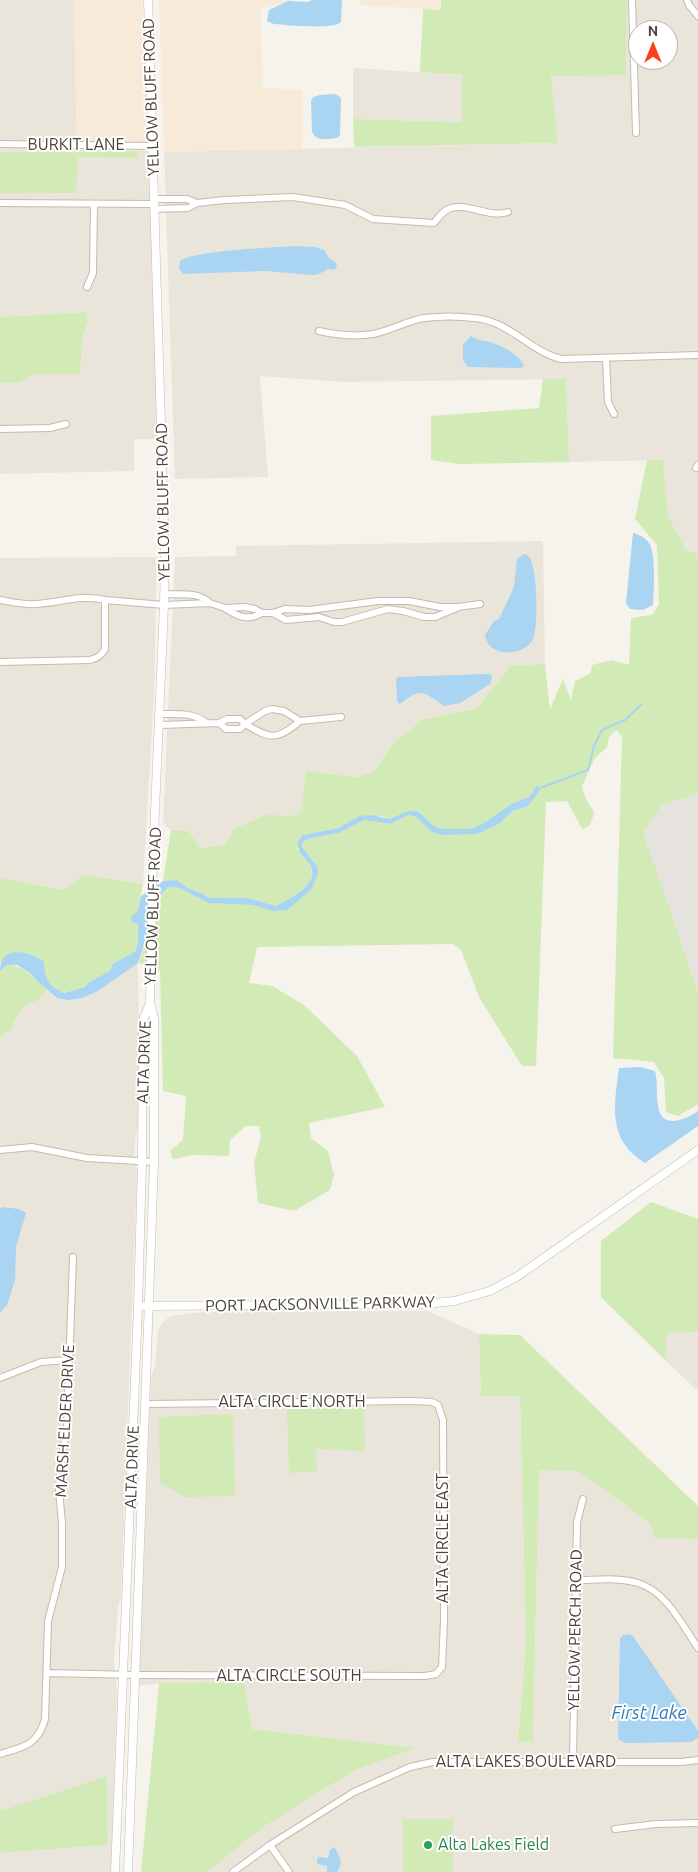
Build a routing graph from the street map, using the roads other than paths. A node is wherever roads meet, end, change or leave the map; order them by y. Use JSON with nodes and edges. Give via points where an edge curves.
{"nodes":[{"id":1,"x":148,"y":0,"type":"edge"},
{"id":2,"x":632,"y":0,"type":"edge"},
{"id":3,"x":687,"y":0,"type":"edge"},
{"id":4,"x":698,"y":16,"type":"edge"},
{"id":5,"x":636,"y":133,"type":"dead end"},
{"id":6,"x":0,"y":144,"type":"edge"},
{"id":7,"x":153,"y":146,"type":"junction"},
{"id":8,"x":0,"y":203,"type":"edge"},
{"id":9,"x":94,"y":204,"type":"junction"},
{"id":10,"x":155,"y":204,"type":"junction"},
{"id":11,"x":508,"y":212,"type":"dead end"},
{"id":12,"x":87,"y":287,"type":"dead end"},
{"id":13,"x":319,"y":331,"type":"dead end"},
{"id":14,"x":698,"y":355,"type":"edge"},
{"id":15,"x":606,"y":358,"type":"junction"},
{"id":16,"x":614,"y":414,"type":"dead end"},
{"id":17,"x":66,"y":424,"type":"dead end"},
{"id":18,"x":0,"y":429,"type":"edge"},
{"id":19,"x":165,"y":594,"type":"junction"},
{"id":20,"x":0,"y":600,"type":"edge"},
{"id":21,"x":105,"y":600,"type":"junction"},
{"id":22,"x":210,"y":603,"type":"junction"},
{"id":23,"x":164,"y":604,"type":"junction"},
{"id":24,"x":480,"y":604,"type":"dead end"},
{"id":25,"x":458,"y":607,"type":"junction"},
{"id":26,"x":225,"y":608,"type":"junction"},
{"id":27,"x":262,"y":613,"type":"junction"},
{"id":28,"x":273,"y":613,"type":"junction"},
{"id":29,"x":0,"y":662,"type":"edge"},
{"id":30,"x":160,"y":714,"type":"junction"},
{"id":31,"x":187,"y":714,"type":"junction"},
{"id":32,"x":341,"y":717,"type":"dead end"},
{"id":33,"x":300,"y":721,"type":"junction"},
{"id":34,"x":207,"y":724,"type":"junction"},
{"id":35,"x":244,"y":724,"type":"junction"},
{"id":36,"x":160,"y":725,"type":"junction"},
{"id":37,"x":187,"y":725,"type":"junction"},
{"id":38,"x":150,"y":1003,"type":"junction"},
{"id":39,"x":0,"y":1150,"type":"edge"},
{"id":40,"x":698,"y":1150,"type":"edge"},
{"id":41,"x":142,"y":1162,"type":"junction"},
{"id":42,"x":154,"y":1162,"type":"junction"},
{"id":43,"x":73,"y":1258,"type":"dead end"},
{"id":44,"x":138,"y":1306,"type":"junction"},
{"id":45,"x":149,"y":1306,"type":"junction"},
{"id":46,"x":69,"y":1360,"type":"junction"},
{"id":47,"x":0,"y":1378,"type":"edge"},
{"id":48,"x":145,"y":1404,"type":"junction"},
{"id":49,"x":438,"y":1406,"type":"joint"},
{"id":50,"x":583,"y":1499,"type":"dead end"},
{"id":51,"x":576,"y":1580,"type":"junction"},
{"id":52,"x":698,"y":1648,"type":"edge"},
{"id":53,"x":440,"y":1671,"type":"joint"},
{"id":54,"x":47,"y":1673,"type":"junction"},
{"id":55,"x":123,"y":1675,"type":"junction"},
{"id":56,"x":136,"y":1676,"type":"junction"},
{"id":57,"x":0,"y":1754,"type":"edge"},
{"id":58,"x":698,"y":1760,"type":"edge"},
{"id":59,"x":573,"y":1761,"type":"junction"},
{"id":60,"x":698,"y":1823,"type":"edge"},
{"id":61,"x":615,"y":1829,"type":"dead end"},
{"id":62,"x":270,"y":1845,"type":"junction"},
{"id":63,"x":115,"y":1872,"type":"edge"},
{"id":64,"x":128,"y":1872,"type":"edge"},
{"id":65,"x":233,"y":1872,"type":"edge"},
{"id":66,"x":289,"y":1872,"type":"edge"}],
"edges":[{"from":1,"to":7,"type":"street","name":"YELLOW BLUFF ROAD"},
{"from":2,"to":5,"type":"street"},
{"from":3,"to":4,"type":"street"},
{"from":6,"to":7,"type":"street","name":"BURKIT LANE"},
{"from":7,"to":10,"type":"street","name":"YELLOW BLUFF ROAD"},
{"from":8,"to":9,"type":"street"},
{"from":9,"to":10,"type":"street"},
{"from":9,"to":12,"type":"street","via":[[93,273]]},
{"from":10,"to":11,"type":"street","via":[[188,208],[197,203],[293,197],[345,205],[373,219],[418,223],[434,223],[445,211],[454,208],[498,215]]},
{"from":10,"to":19,"type":"street","name":"YELLOW BLUFF ROAD"},
{"from":13,"to":15,"type":"street","via":[[342,336],[373,334],[425,318],[478,318],[500,324],[554,357]]},
{"from":14,"to":15,"type":"street"},
{"from":15,"to":16,"type":"street","via":[[608,402]]},
{"from":17,"to":18,"type":"street","via":[[50,428]]},
{"from":19,"to":22,"type":"street","via":[[198,595]]},
{"from":19,"to":23,"type":"street","name":"YELLOW BLUFF ROAD"},
{"from":20,"to":21,"type":"street","via":[[32,604],[75,598]]},
{"from":21,"to":23,"type":"street"},
{"from":21,"to":29,"type":"street","via":[[105,649],[97,659]]},
{"from":22,"to":23,"type":"street"},
{"from":22,"to":26,"type":"street"},
{"from":23,"to":30,"type":"street","name":"YELLOW BLUFF ROAD"},
{"from":24,"to":25,"type":"street"},
{"from":25,"to":28,"type":"street","via":[[378,601],[310,610],[285,609]]},
{"from":25,"to":28,"type":"street","via":[[435,617],[388,609],[342,622],[319,616],[286,620]]},
{"from":26,"to":27,"type":"street","via":[[244,607]]},
{"from":26,"to":27,"type":"street","via":[[241,618]]},
{"from":27,"to":28,"type":"street"},
{"from":30,"to":31,"type":"street"},
{"from":30,"to":36,"type":"street","name":"YELLOW BLUFF ROAD"},
{"from":31,"to":34,"type":"street"},
{"from":31,"to":37,"type":"street"},
{"from":32,"to":33,"type":"street"},
{"from":33,"to":35,"type":"street","via":[[284,711],[272,709]]},
{"from":33,"to":35,"type":"street","via":[[286,733],[274,736]]},
{"from":34,"to":35,"type":"street","via":[[227,719],[240,719]]},
{"from":34,"to":37,"type":"street"},
{"from":36,"to":37,"type":"street"},
{"from":36,"to":38,"type":"street","name":"YELLOW BLUFF ROAD"},
{"from":38,"to":41,"type":"street","name":"ALTA DRIVE","via":[[143,1020]]},
{"from":38,"to":42,"type":"street","name":"ALTA DRIVE","via":[[154,1019]]},
{"from":39,"to":41,"type":"street","via":[[32,1147],[87,1158]]},
{"from":40,"to":45,"type":"street","name":"PORT JACKSONVILLE PARKWAY","via":[[518,1276],[490,1291],[454,1301],[426,1304]]},
{"from":41,"to":42,"type":"street"},
{"from":41,"to":44,"type":"street","name":"ALTA DRIVE"},
{"from":42,"to":45,"type":"street","name":"ALTA DRIVE"},
{"from":43,"to":46,"type":"street","name":"MARSH ELDER DRIVE"},
{"from":44,"to":45,"type":"street","name":"PORT JACKSONVILLE PARKWAY"},
{"from":44,"to":55,"type":"street","name":"ALTA DRIVE"},
{"from":45,"to":48,"type":"street","name":"ALTA DRIVE"},
{"from":46,"to":47,"type":"street","via":[[41,1362]]},
{"from":46,"to":54,"type":"street","name":"MARSH ELDER DRIVE","via":[[67,1425],[59,1490],[62,1567],[48,1621]]},
{"from":48,"to":49,"type":"street","name":"ALTA CIRCLE NORTH","via":[[413,1401],[432,1402]]},
{"from":48,"to":56,"type":"street","name":"ALTA DRIVE"},
{"from":49,"to":53,"type":"street","name":"ALTA CIRCLE EAST","via":[[443,1420],[444,1663]]},
{"from":50,"to":51,"type":"street","name":"YELLOW PERCH ROAD","via":[[577,1522]]},
{"from":51,"to":52,"type":"street","via":[[626,1581],[648,1587],[666,1602]]},
{"from":51,"to":59,"type":"street","name":"YELLOW PERCH ROAD"},
{"from":53,"to":56,"type":"street","name":"ALTA CIRCLE SOUTH","via":[[425,1676]]},
{"from":54,"to":55,"type":"street","name":"ALTA CIRCLE SOUTH"},
{"from":54,"to":57,"type":"street","name":"MARSH ELDER DRIVE","via":[[42,1730],[29,1744]]},
{"from":55,"to":56,"type":"street","name":"ALTA CIRCLE SOUTH"},
{"from":55,"to":63,"type":"street","name":"ALTA DRIVE"},
{"from":56,"to":64,"type":"street","name":"ALTA DRIVE"},
{"from":58,"to":59,"type":"street","name":"ALTA LAKES BOULEVARD"},
{"from":59,"to":62,"type":"street","name":"ALTA LAKES BOULEVARD","via":[[440,1762],[410,1767],[354,1792]]},
{"from":60,"to":61,"type":"street"},
{"from":62,"to":65,"type":"street","name":"ALTA LAKES BOULEVARD"},
{"from":62,"to":66,"type":"street"}]}
